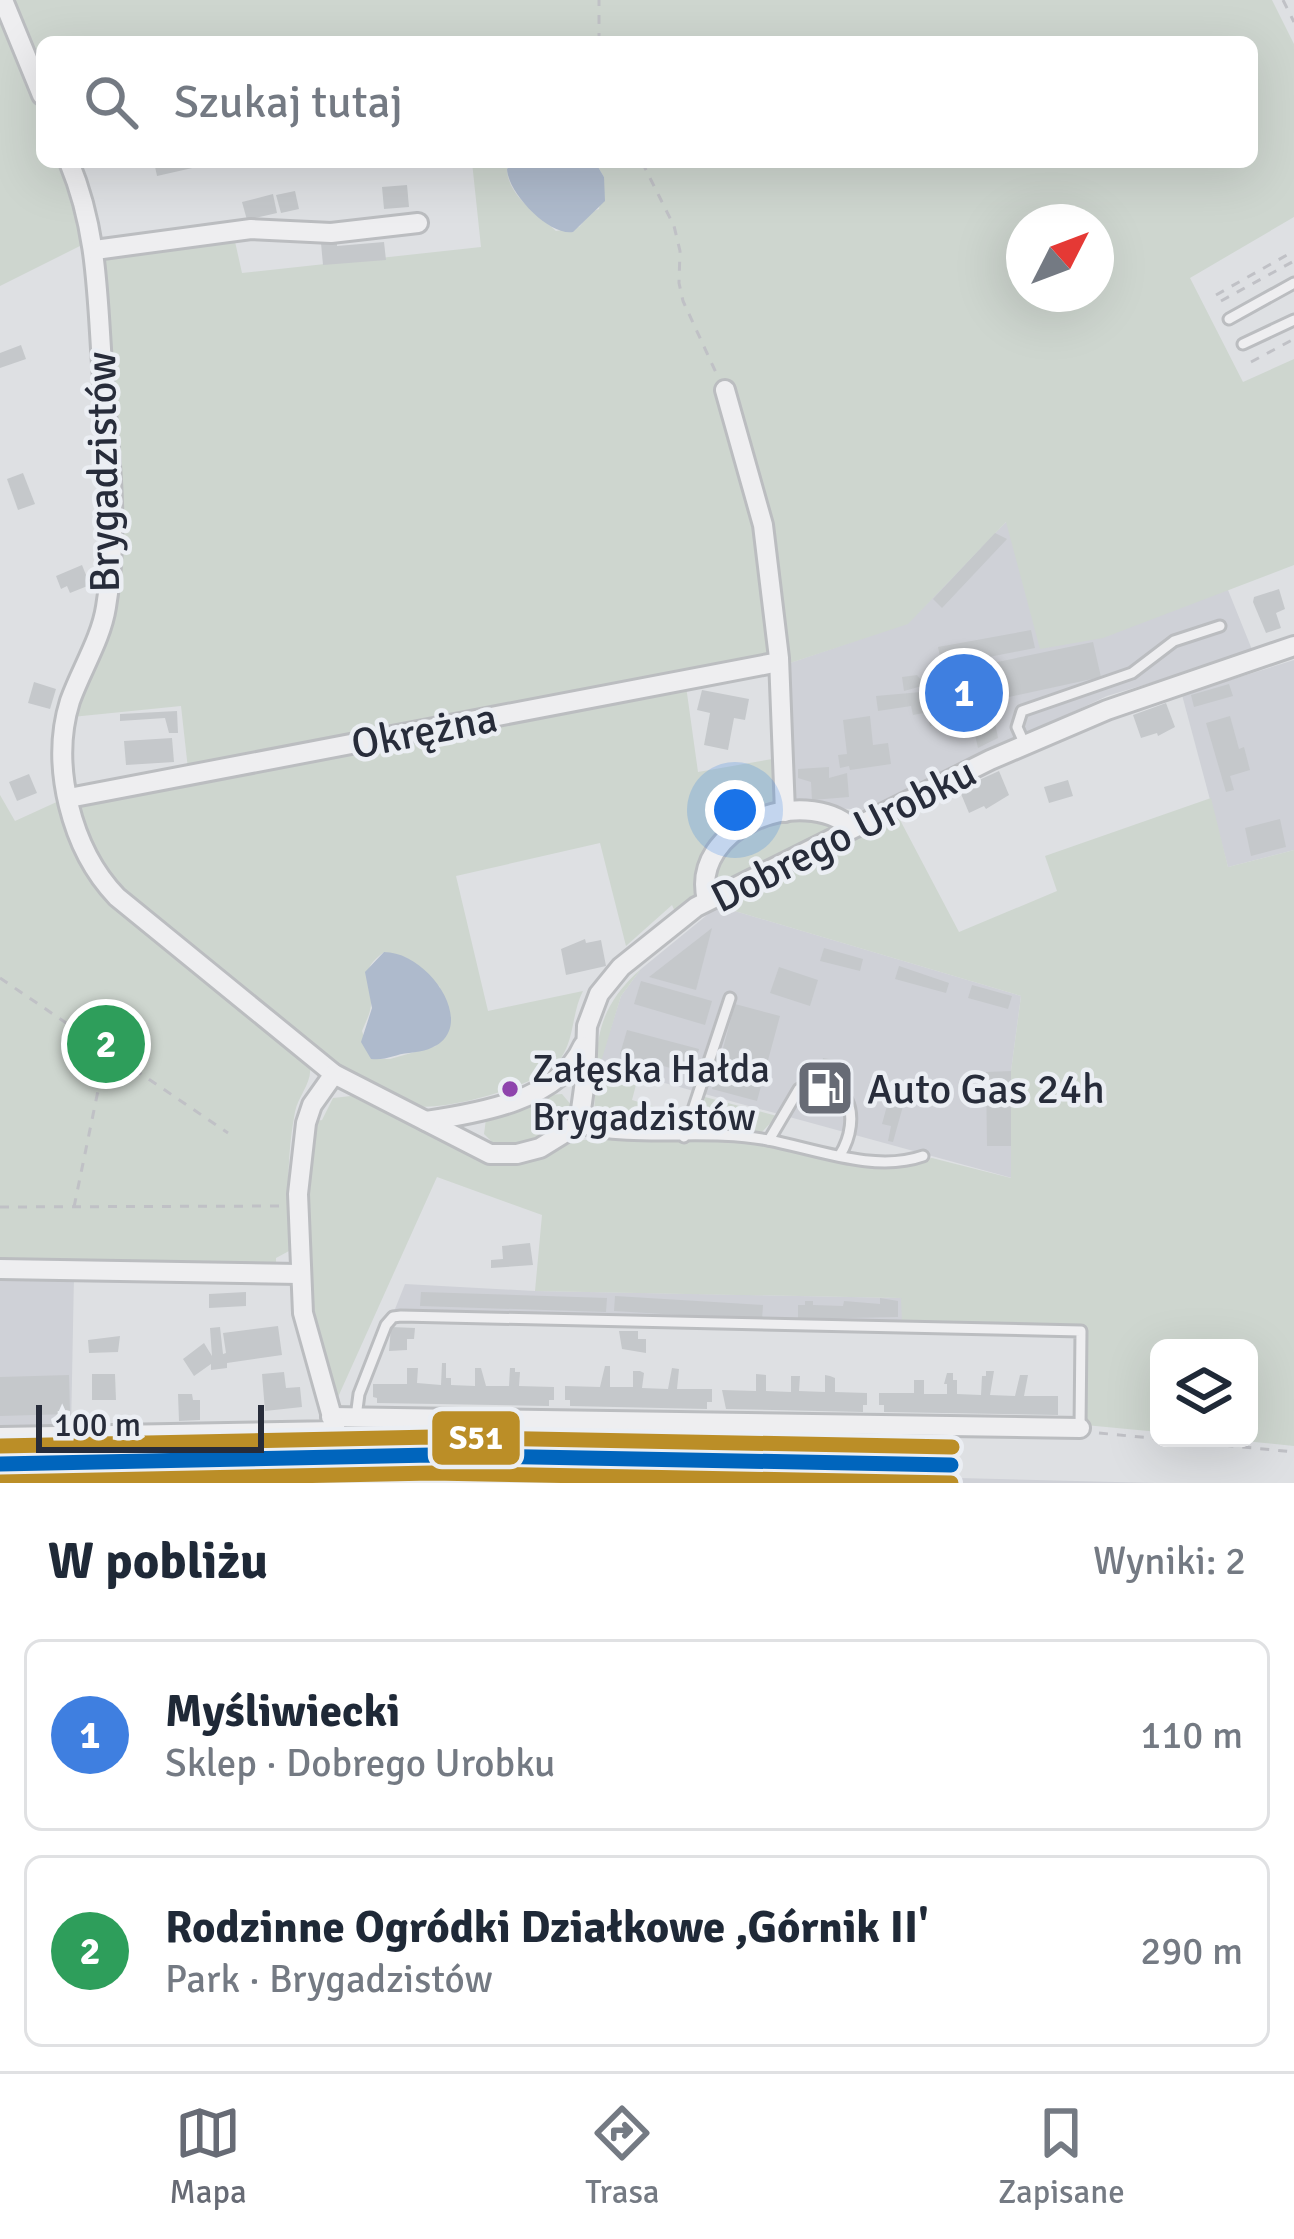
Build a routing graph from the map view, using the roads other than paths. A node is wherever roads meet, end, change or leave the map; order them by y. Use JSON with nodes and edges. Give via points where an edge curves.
{"nodes":[{"id":1,"x":3,"y":0,"type":"edge"},
{"id":2,"x":36,"y":80,"type":"edge"},
{"id":3,"x":71,"y":168,"type":"edge"},
{"id":4,"x":418,"y":224,"type":"dead end"},
{"id":5,"x":95,"y":250,"type":"junction"},
{"id":6,"x":1294,"y":283,"type":"edge"},
{"id":7,"x":1229,"y":319,"type":"dead end"},
{"id":8,"x":1294,"y":320,"type":"edge"},
{"id":9,"x":1243,"y":344,"type":"dead end"},
{"id":10,"x":725,"y":390,"type":"road end"},
{"id":11,"x":1220,"y":626,"type":"dead end"},
{"id":12,"x":1294,"y":646,"type":"edge"},
{"id":13,"x":779,"y":662,"type":"junction"},
{"id":14,"x":1025,"y":745,"type":"junction"},
{"id":15,"x":69,"y":798,"type":"junction"},
{"id":16,"x":785,"y":812,"type":"junction"},
{"id":17,"x":852,"y":827,"type":"junction"},
{"id":18,"x":707,"y":900,"type":"junction"},
{"id":19,"x":730,"y":998,"type":"dead end"},
{"id":20,"x":585,"y":1041,"type":"junction"},
{"id":21,"x":334,"y":1074,"type":"junction"},
{"id":22,"x":544,"y":1088,"type":"junction"},
{"id":23,"x":580,"y":1105,"type":"junction"},
{"id":24,"x":487,"y":1108,"type":"junction"},
{"id":25,"x":424,"y":1122,"type":"junction"},
{"id":26,"x":574,"y":1127,"type":"junction"},
{"id":27,"x":684,"y":1137,"type":"junction"},
{"id":28,"x":769,"y":1140,"type":"junction"},
{"id":29,"x":490,"y":1154,"type":"junction"},
{"id":30,"x":840,"y":1155,"type":"junction"},
{"id":31,"x":923,"y":1156,"type":"dead end"},
{"id":32,"x":0,"y":1269,"type":"edge"},
{"id":33,"x":299,"y":1274,"type":"junction"},
{"id":34,"x":356,"y":1417,"type":"junction"},
{"id":35,"x":334,"y":1424,"type":"junction"},
{"id":36,"x":1080,"y":1428,"type":"joint"},
{"id":37,"x":0,"y":1437,"type":"edge"}],
"edges":[{"from":1,"to":2,"type":"street"},
{"from":3,"to":5,"type":"street","name":"Brygadzistów"},
{"from":4,"to":5,"type":"street","via":[[331,233],[250,229]]},
{"from":5,"to":15,"type":"street","name":"Brygadzistów","via":[[110,540],[106,609],[62,740]]},
{"from":6,"to":7,"type":"lane"},
{"from":8,"to":9,"type":"lane"},
{"from":10,"to":13,"type":"street","via":[[763,525]]},
{"from":11,"to":14,"type":"lane","via":[[1174,641],[1132,673],[1027,708],[1016,721]]},
{"from":12,"to":14,"type":"street","name":"Dobrego Urobku"},
{"from":13,"to":15,"type":"street","name":"Okrężna"},
{"from":13,"to":16,"type":"street"},
{"from":14,"to":17,"type":"street","name":"Dobrego Urobku"},
{"from":15,"to":21,"type":"street","name":"Brygadzistów","via":[[88,860],[117,897]]},
{"from":16,"to":17,"type":"street","via":[[826,814]]},
{"from":16,"to":18,"type":"street","via":[[754,818],[725,841],[706,878]]},
{"from":17,"to":18,"type":"street","name":"Dobrego Urobku"},
{"from":18,"to":20,"type":"street","name":"Dobrego Urobku","via":[[608,980]]},
{"from":19,"to":27,"type":"lane"},
{"from":20,"to":22,"type":"street","name":"Dobrego Urobku","via":[[570,1070]]},
{"from":20,"to":23,"type":"street","name":"Dobrego Urobku"},
{"from":21,"to":25,"type":"street"},
{"from":21,"to":33,"type":"street","via":[[306,1123]]},
{"from":22,"to":23,"type":"street","via":[[563,1090]]},
{"from":22,"to":24,"type":"street","name":"Dobrego Urobku"},
{"from":23,"to":26,"type":"street","name":"Dobrego Urobku"},
{"from":24,"to":25,"type":"street","name":"Dobrego Urobku"},
{"from":24,"to":29,"type":"street","via":[[477,1131]]},
{"from":25,"to":29,"type":"street"},
{"from":26,"to":27,"type":"lane"},
{"from":26,"to":29,"type":"street","via":[[540,1148]]},
{"from":27,"to":28,"type":"lane"},
{"from":28,"to":30,"type":"lane"},
{"from":28,"to":30,"type":"lane","via":[[799,1089],[838,1089],[852,1114]]},
{"from":30,"to":31,"type":"lane","via":[[875,1162]]},
{"from":32,"to":33,"type":"street"},
{"from":33,"to":35,"type":"street"},
{"from":34,"to":35,"type":"street"},
{"from":34,"to":36,"type":"street"},
{"from":34,"to":36,"type":"lane","via":[[386,1324],[401,1316],[1081,1331]]},
{"from":35,"to":37,"type":"street"}]}
